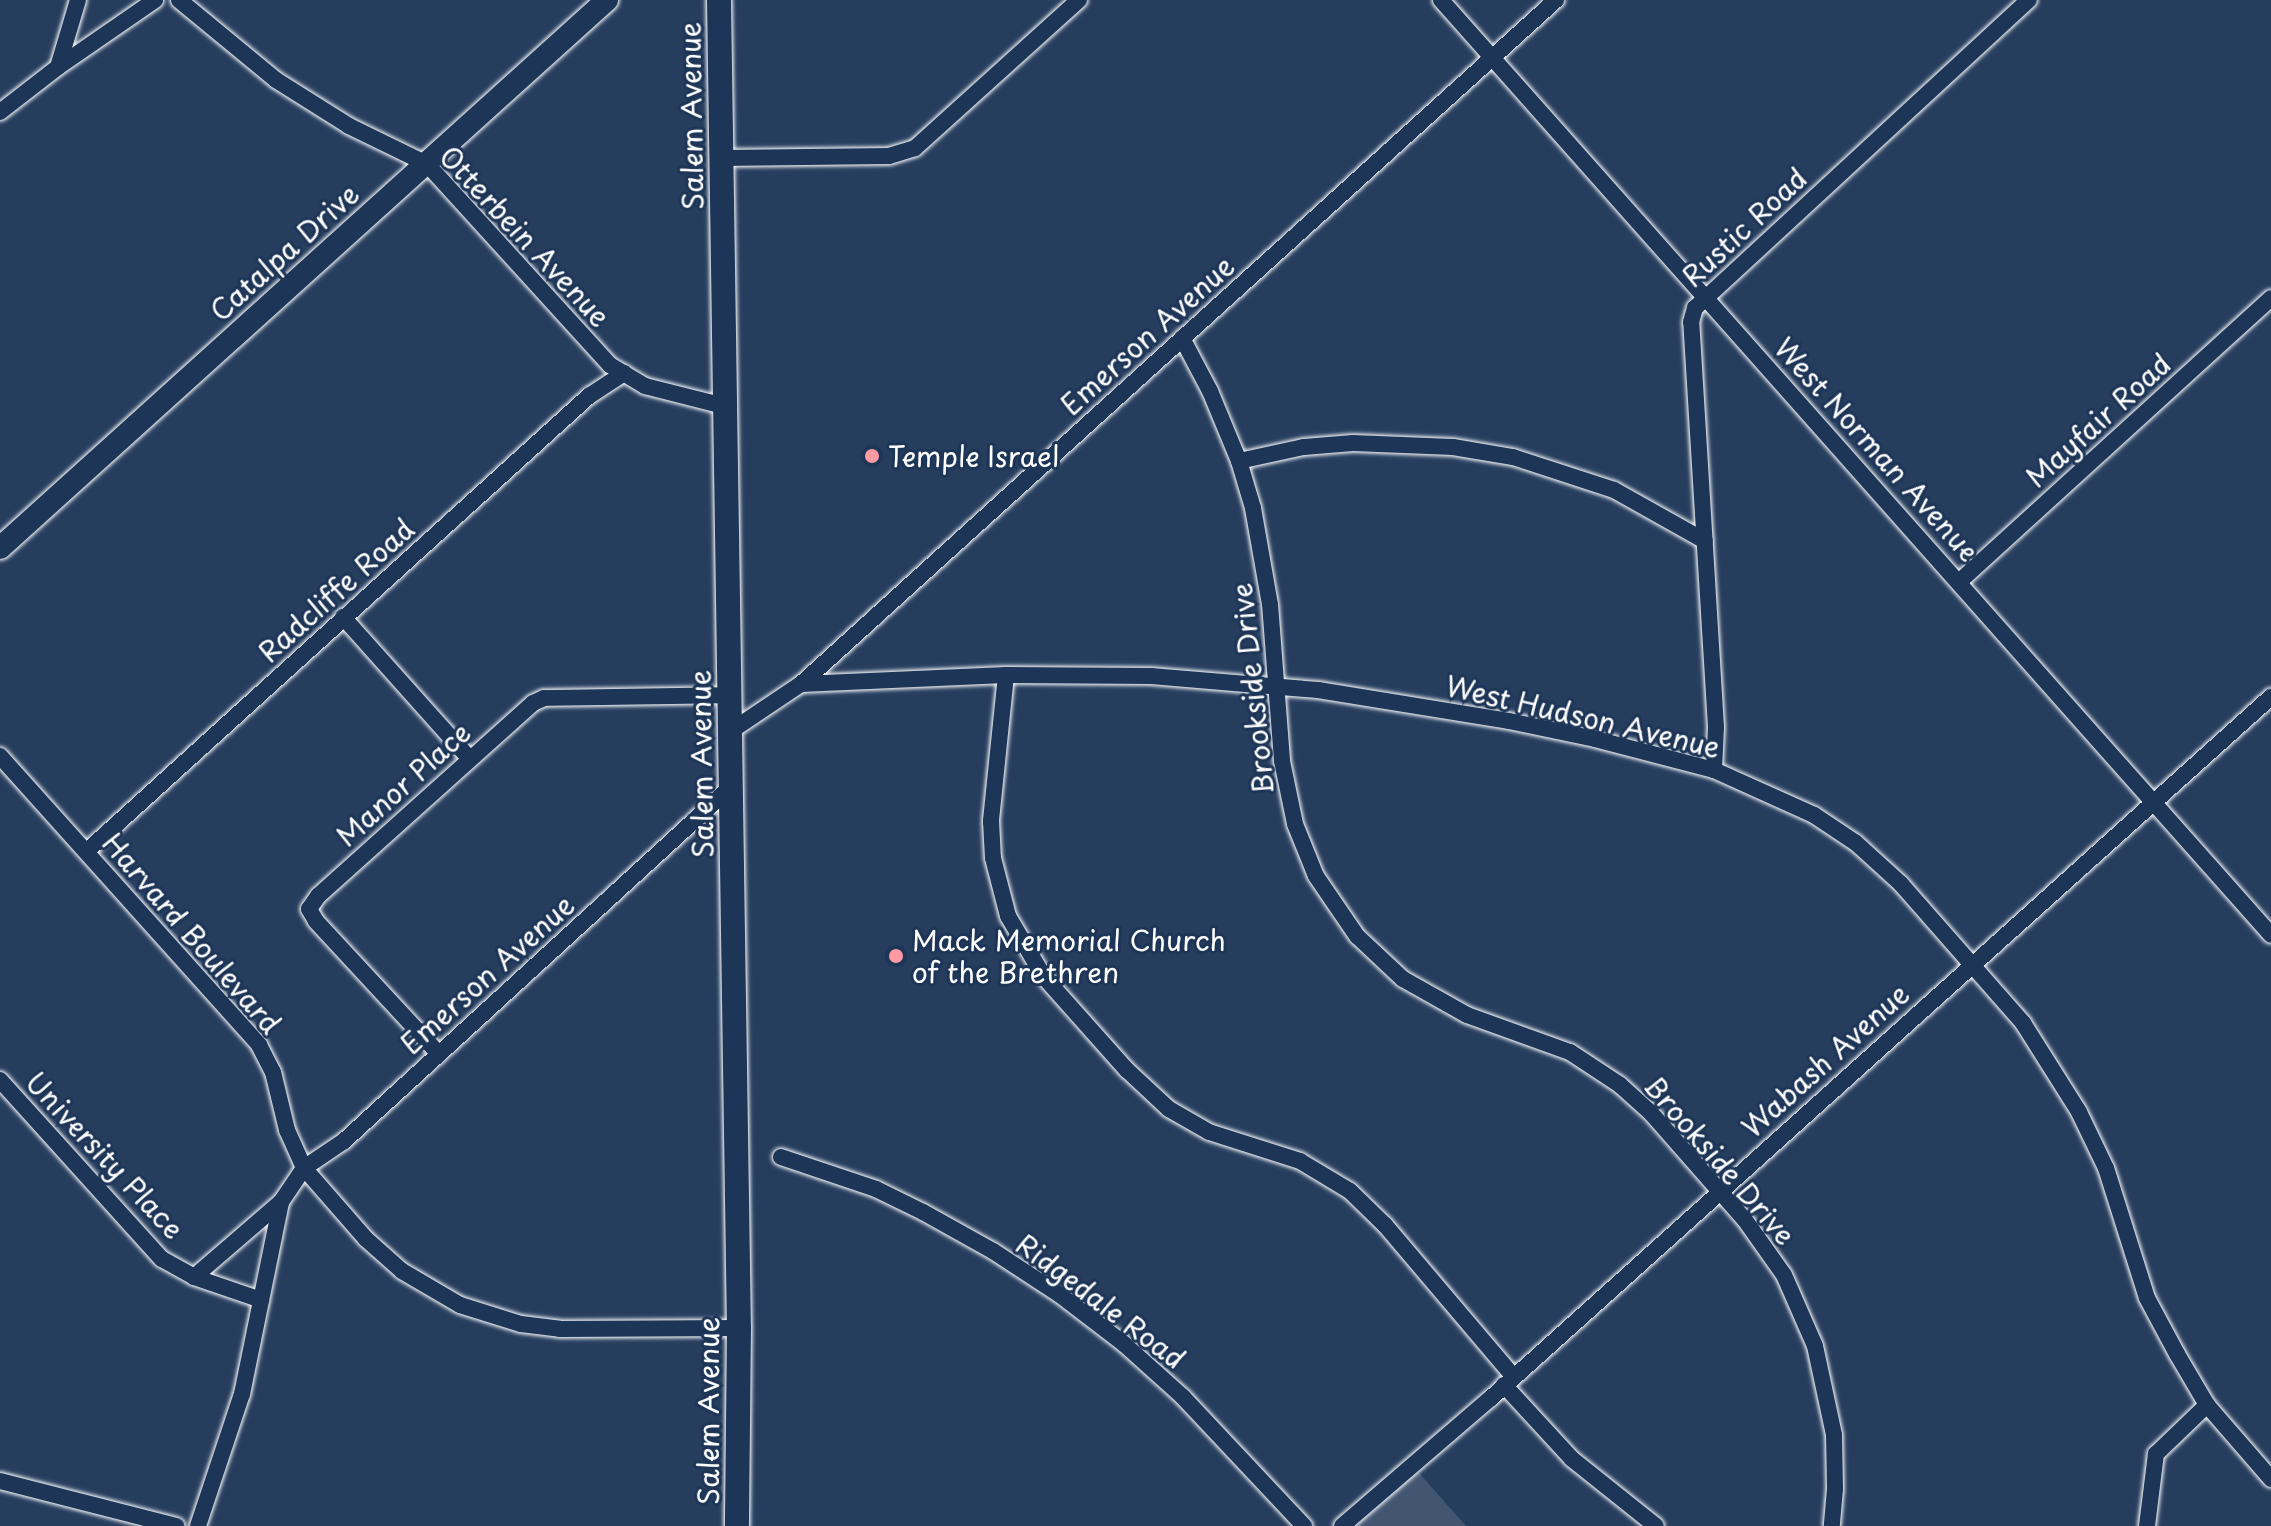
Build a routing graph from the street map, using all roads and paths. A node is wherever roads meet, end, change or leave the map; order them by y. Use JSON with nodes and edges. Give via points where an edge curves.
{"nodes":[{"id":1,"x":78,"y":0,"type":"edge"},
{"id":2,"x":155,"y":0,"type":"edge"},
{"id":3,"x":179,"y":0,"type":"edge"},
{"id":4,"x":607,"y":0,"type":"edge"},
{"id":5,"x":719,"y":0,"type":"edge"},
{"id":6,"x":1079,"y":0,"type":"edge"},
{"id":7,"x":1441,"y":0,"type":"edge"},
{"id":8,"x":1556,"y":0,"type":"edge"},
{"id":9,"x":2029,"y":0,"type":"edge"},
{"id":10,"x":1494,"y":57,"type":"junction"},
{"id":11,"x":58,"y":67,"type":"junction"},
{"id":12,"x":0,"y":112,"type":"edge"},
{"id":13,"x":721,"y":158,"type":"junction"},
{"id":14,"x":427,"y":164,"type":"junction"},
{"id":15,"x":1706,"y":295,"type":"junction"},
{"id":16,"x":2271,"y":298,"type":"edge"},
{"id":17,"x":1182,"y":338,"type":"junction"},
{"id":18,"x":624,"y":373,"type":"junction"},
{"id":19,"x":724,"y":406,"type":"junction"},
{"id":20,"x":1239,"y":461,"type":"junction"},
{"id":21,"x":1705,"y":541,"type":"junction"},
{"id":22,"x":0,"y":548,"type":"edge"},
{"id":23,"x":1960,"y":581,"type":"junction"},
{"id":24,"x":343,"y":617,"type":"junction"},
{"id":25,"x":1006,"y":675,"type":"junction"},
{"id":26,"x":801,"y":684,"type":"junction"},
{"id":27,"x":1275,"y":686,"type":"junction"},
{"id":28,"x":731,"y":695,"type":"junction"},
{"id":29,"x":2271,"y":697,"type":"edge"},
{"id":30,"x":731,"y":731,"type":"junction"},
{"id":31,"x":0,"y":756,"type":"edge"},
{"id":32,"x":469,"y":758,"type":"junction"},
{"id":33,"x":1714,"y":770,"type":"junction"},
{"id":34,"x":732,"y":786,"type":"junction"},
{"id":35,"x":2155,"y":802,"type":"junction"},
{"id":36,"x":87,"y":851,"type":"junction"},
{"id":37,"x":2271,"y":935,"type":"edge"},
{"id":38,"x":1972,"y":965,"type":"junction"},
{"id":39,"x":439,"y":1054,"type":"junction"},
{"id":40,"x":0,"y":1080,"type":"edge"},
{"id":41,"x":781,"y":1157,"type":"dead end"},
{"id":42,"x":304,"y":1168,"type":"junction"},
{"id":43,"x":1719,"y":1190,"type":"junction"},
{"id":44,"x":281,"y":1202,"type":"junction"},
{"id":45,"x":194,"y":1277,"type":"junction"},
{"id":46,"x":261,"y":1300,"type":"junction"},
{"id":47,"x":739,"y":1328,"type":"junction"},
{"id":48,"x":1509,"y":1381,"type":"junction"},
{"id":49,"x":2207,"y":1405,"type":"junction"},
{"id":50,"x":2271,"y":1479,"type":"edge"},
{"id":51,"x":0,"y":1481,"type":"edge"},
{"id":52,"x":176,"y":1526,"type":"edge"},
{"id":53,"x":198,"y":1526,"type":"edge"},
{"id":54,"x":737,"y":1526,"type":"edge"},
{"id":55,"x":1304,"y":1526,"type":"edge"},
{"id":56,"x":1342,"y":1526,"type":"edge"},
{"id":57,"x":1656,"y":1526,"type":"edge"},
{"id":58,"x":1832,"y":1526,"type":"edge"},
{"id":59,"x":2147,"y":1526,"type":"edge"}],
"edges":[{"from":1,"to":11,"type":"street"},
{"from":2,"to":11,"type":"street"},
{"from":3,"to":14,"type":"street","name":"Otterbein Avenue","via":[[276,80],[349,126]]},
{"from":4,"to":14,"type":"street","name":"Catalpa Drive"},
{"from":5,"to":13,"type":"main road","name":"Salem Avenue"},
{"from":6,"to":13,"type":"street","via":[[915,148],[889,156]]},
{"from":7,"to":10,"type":"street","name":"West Norman Avenue"},
{"from":8,"to":10,"type":"street","name":"Emerson Avenue"},
{"from":9,"to":15,"type":"street","name":"Rustic Road"},
{"from":10,"to":15,"type":"street","name":"West Norman Avenue"},
{"from":10,"to":17,"type":"street","name":"Emerson Avenue"},
{"from":11,"to":12,"type":"street"},
{"from":13,"to":19,"type":"main road","name":"Salem Avenue"},
{"from":14,"to":18,"type":"street","name":"Otterbein Avenue","via":[[610,365]]},
{"from":14,"to":22,"type":"street","name":"Catalpa Drive"},
{"from":15,"to":21,"type":"street","name":"Rustic Road","via":[[1691,322]]},
{"from":15,"to":23,"type":"street","name":"West Norman Avenue"},
{"from":16,"to":23,"type":"street","name":"Mayfair Road"},
{"from":17,"to":20,"type":"street","name":"Brookside Drive"},
{"from":17,"to":26,"type":"street","name":"Emerson Avenue"},
{"from":18,"to":19,"type":"street","name":"Otterbein Avenue","via":[[645,386]]},
{"from":18,"to":24,"type":"street","name":"Radcliffe Road","via":[[589,396]]},
{"from":19,"to":28,"type":"main road","name":"Salem Avenue"},
{"from":20,"to":21,"type":"street","via":[[1353,443],[1453,447],[1513,457],[1614,490]]},
{"from":20,"to":27,"type":"street","name":"Brookside Drive","via":[[1265,569]]},
{"from":21,"to":33,"type":"street","name":"Rustic Road"},
{"from":23,"to":35,"type":"street","name":"West Norman Avenue"},
{"from":24,"to":32,"type":"street"},
{"from":24,"to":36,"type":"street","name":"Radcliffe Road"},
{"from":25,"to":26,"type":"street","name":"West Hudson Avenue"},
{"from":25,"to":27,"type":"street","name":"West Hudson Avenue","via":[[1151,676]]},
{"from":25,"to":48,"type":"street","via":[[991,821],[993,858],[1008,916],[1044,977],[1169,1109],[1209,1132],[1300,1161],[1350,1191],[1385,1225]]},
{"from":26,"to":30,"type":"street","name":"Emerson Avenue"},
{"from":27,"to":33,"type":"street","name":"West Hudson Avenue","via":[[1509,721]]},
{"from":27,"to":43,"type":"street","name":"Brookside Drive","via":[[1295,824],[1316,876],[1357,936],[1387,966],[1430,996],[1570,1052],[1620,1085]]},
{"from":28,"to":30,"type":"main road","name":"Salem Avenue"},
{"from":28,"to":32,"type":"street","name":"Manor Place","via":[[544,698]]},
{"from":29,"to":35,"type":"street","name":"Wabash Avenue"},
{"from":30,"to":34,"type":"main road","name":"Salem Avenue"},
{"from":31,"to":36,"type":"street","name":"Harvard Boulevard"},
{"from":32,"to":39,"type":"street","name":"Manor Place","via":[[309,909]]},
{"from":33,"to":38,"type":"street","name":"West Hudson Avenue","via":[[1814,815],[1856,843],[1901,884]]},
{"from":34,"to":39,"type":"street","name":"Emerson Avenue"},
{"from":34,"to":47,"type":"main road","name":"Salem Avenue"},
{"from":35,"to":37,"type":"street","name":"West Norman Avenue"},
{"from":35,"to":38,"type":"street","name":"Wabash Avenue"},
{"from":36,"to":42,"type":"street","name":"Harvard Boulevard","via":[[259,1045]]},
{"from":38,"to":43,"type":"street","name":"Wabash Avenue"},
{"from":38,"to":49,"type":"street","name":"West Hudson Avenue","via":[[2023,1023],[2079,1112],[2106,1168],[2147,1298]]},
{"from":39,"to":42,"type":"street","name":"Emerson Avenue","via":[[344,1141]]},
{"from":40,"to":45,"type":"street","name":"University Place","via":[[162,1259]]},
{"from":41,"to":55,"type":"street","name":"Ridgedale Road","via":[[876,1189],[923,1212],[1060,1295],[1183,1397]]},
{"from":42,"to":44,"type":"street","name":"Emerson Avenue"},
{"from":42,"to":47,"type":"street","name":"Harvard Boulevard","via":[[390,1262],[427,1288],[475,1311],[560,1329]]},
{"from":43,"to":48,"type":"street","name":"Wabash Avenue"},
{"from":43,"to":58,"type":"street","name":"Brookside Drive","via":[[1774,1259],[1815,1346],[1834,1435]]},
{"from":44,"to":45,"type":"street"},
{"from":44,"to":46,"type":"street"},
{"from":45,"to":46,"type":"street","name":"University Place"},
{"from":46,"to":53,"type":"street","via":[[242,1394]]},
{"from":47,"to":54,"type":"main road","name":"Salem Avenue"},
{"from":48,"to":56,"type":"street","name":"Wabash Avenue"},
{"from":48,"to":57,"type":"street","via":[[1572,1459]]},
{"from":49,"to":50,"type":"street","name":"West Hudson Avenue"},
{"from":49,"to":59,"type":"street","via":[[2156,1454]]},
{"from":51,"to":52,"type":"street"}]}
